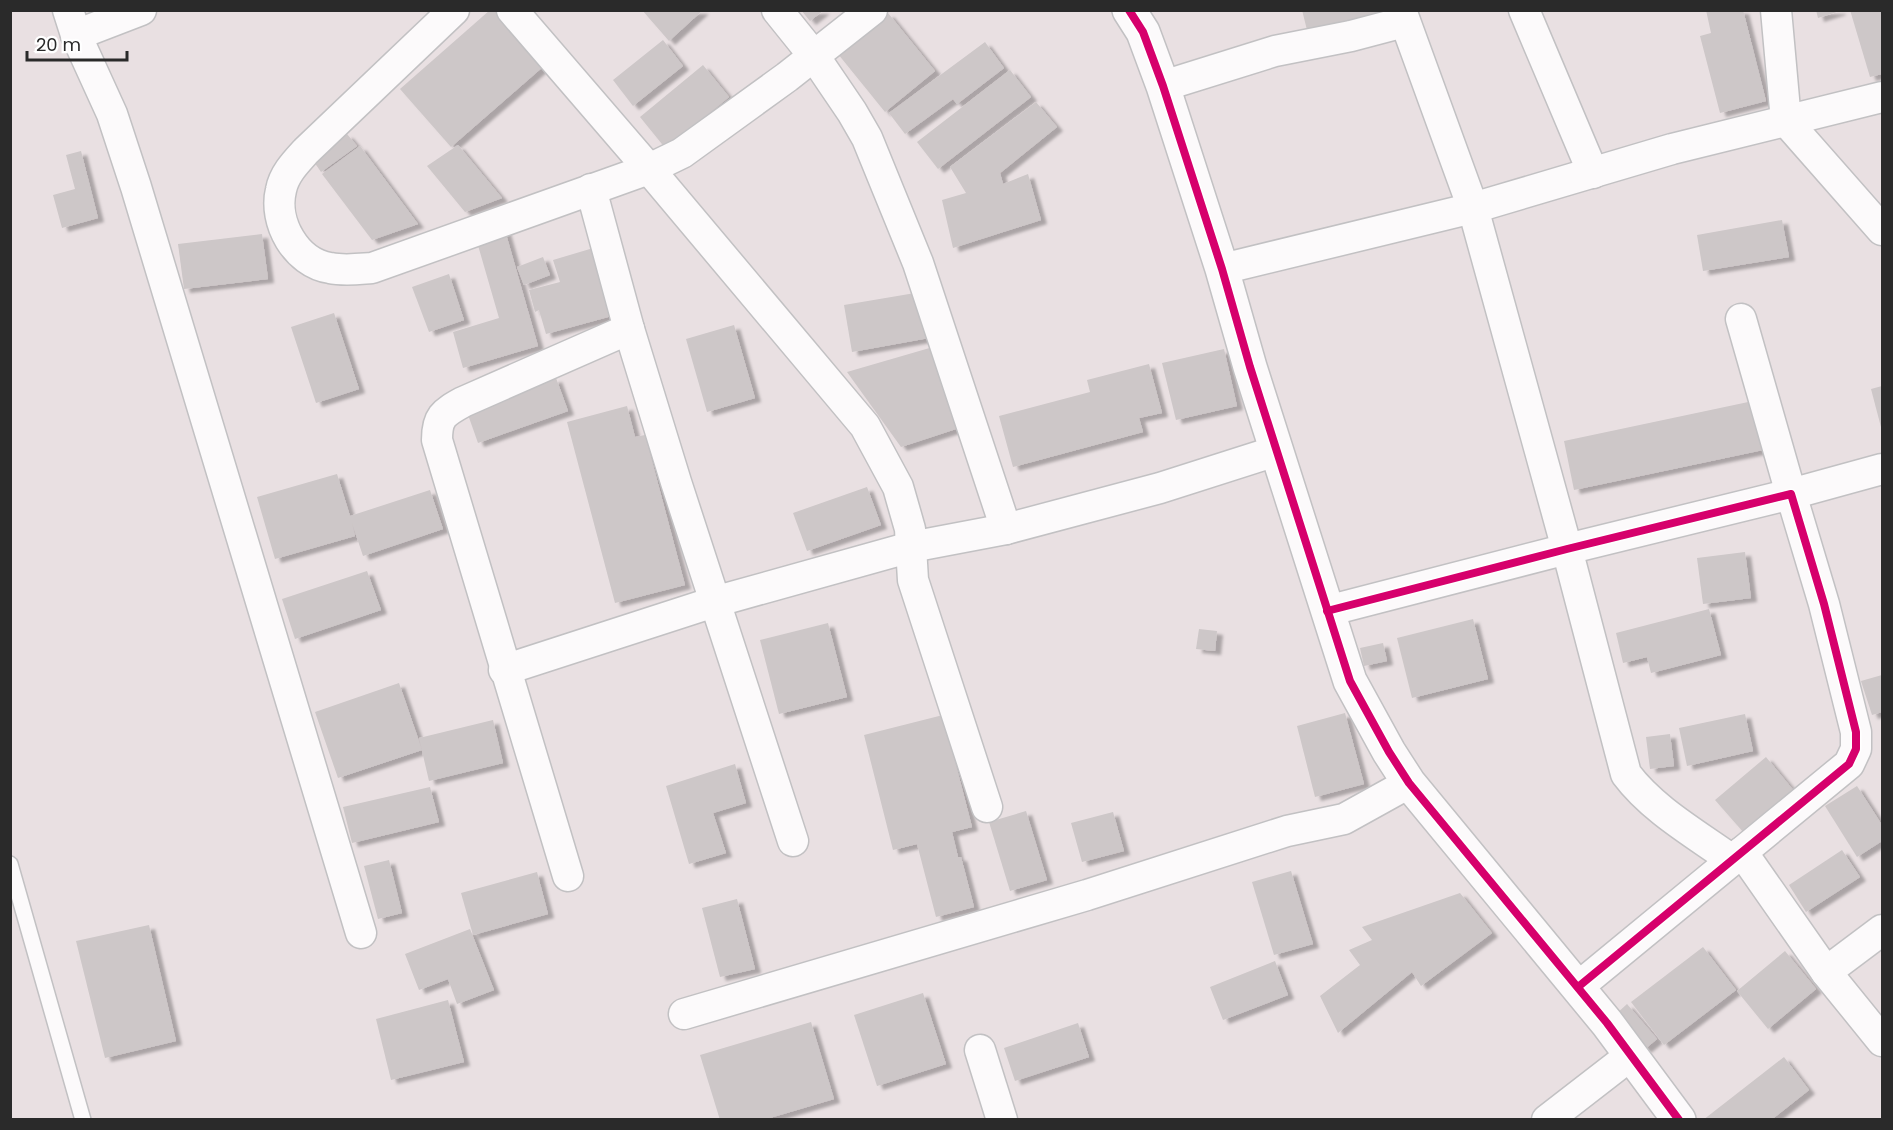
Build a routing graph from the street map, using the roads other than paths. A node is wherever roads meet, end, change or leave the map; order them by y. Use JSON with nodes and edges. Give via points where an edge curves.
{"nodes":[{"id":1,"x":141,"y":10,"type":"edge"},
{"id":2,"x":454,"y":10,"type":"edge"},
{"id":3,"x":512,"y":10,"type":"edge"},
{"id":4,"x":777,"y":10,"type":"edge"},
{"id":5,"x":872,"y":10,"type":"edge"},
{"id":6,"x":1129,"y":10,"type":"edge"},
{"id":7,"x":1524,"y":10,"type":"edge"},
{"id":8,"x":1776,"y":10,"type":"edge"},
{"id":9,"x":1402,"y":16,"type":"edge"},
{"id":10,"x":72,"y":23,"type":"edge"},
{"id":11,"x":814,"y":56,"type":"junction"},
{"id":12,"x":1162,"y":86,"type":"junction"},
{"id":13,"x":1882,"y":97,"type":"edge"},
{"id":14,"x":1786,"y":121,"type":"junction"},
{"id":15,"x":649,"y":169,"type":"junction"},
{"id":16,"x":1593,"y":172,"type":"junction"},
{"id":17,"x":591,"y":189,"type":"junction"},
{"id":18,"x":1473,"y":208,"type":"junction"},
{"id":19,"x":1882,"y":230,"type":"edge"},
{"id":20,"x":1222,"y":269,"type":"junction"},
{"id":21,"x":1741,"y":319,"type":"dead end"},
{"id":22,"x":629,"y":329,"type":"junction"},
{"id":23,"x":1276,"y":451,"type":"junction"},
{"id":24,"x":1882,"y":469,"type":"edge"},
{"id":25,"x":1791,"y":494,"type":"junction"},
{"id":26,"x":1006,"y":529,"type":"junction"},
{"id":27,"x":911,"y":547,"type":"junction"},
{"id":28,"x":1567,"y":549,"type":"junction"},
{"id":29,"x":714,"y":602,"type":"junction"},
{"id":30,"x":1327,"y":611,"type":"junction"},
{"id":31,"x":504,"y":670,"type":"junction"},
{"id":32,"x":1409,"y":783,"type":"junction"},
{"id":33,"x":987,"y":807,"type":"dead end"},
{"id":34,"x":793,"y":841,"type":"dead end"},
{"id":35,"x":1737,"y":856,"type":"junction"},
{"id":36,"x":10,"y":864,"type":"edge"},
{"id":37,"x":568,"y":876,"type":"dead end"},
{"id":38,"x":1882,"y":930,"type":"edge"},
{"id":39,"x":362,"y":933,"type":"dead end"},
{"id":40,"x":1826,"y":972,"type":"junction"},
{"id":41,"x":1578,"y":987,"type":"junction"},
{"id":42,"x":684,"y":1014,"type":"dead end"},
{"id":43,"x":1882,"y":1041,"type":"edge"},
{"id":44,"x":980,"y":1050,"type":"dead end"},
{"id":45,"x":1631,"y":1055,"type":"junction"},
{"id":46,"x":83,"y":1119,"type":"edge"},
{"id":47,"x":1002,"y":1119,"type":"edge"},
{"id":48,"x":1547,"y":1119,"type":"edge"},
{"id":49,"x":1679,"y":1119,"type":"edge"}],
"edges":[{"from":1,"to":10,"type":"street"},
{"from":2,"to":17,"type":"street","via":[[289,171],[281,189],[279,208],[295,248],[307,259],[328,268],[372,268]]},
{"from":3,"to":15,"type":"street"},
{"from":4,"to":11,"type":"street"},
{"from":5,"to":11,"type":"street"},
{"from":6,"to":12,"type":"street","via":[[1143,32]]},
{"from":7,"to":16,"type":"street"},
{"from":8,"to":14,"type":"street"},
{"from":9,"to":12,"type":"street","via":[[1351,36],[1275,51]]},
{"from":9,"to":18,"type":"street"},
{"from":10,"to":39,"type":"street","via":[[112,114],[136,187]]},
{"from":11,"to":15,"type":"street","via":[[682,153]]},
{"from":11,"to":26,"type":"street","via":[[867,138],[893,200],[918,263]]},
{"from":12,"to":20,"type":"street"},
{"from":13,"to":14,"type":"street"},
{"from":14,"to":16,"type":"street"},
{"from":14,"to":19,"type":"street"},
{"from":15,"to":17,"type":"street"},
{"from":15,"to":27,"type":"street","via":[[865,426],[898,487]]},
{"from":16,"to":18,"type":"street"},
{"from":17,"to":22,"type":"street"},
{"from":18,"to":20,"type":"street"},
{"from":18,"to":28,"type":"street"},
{"from":20,"to":23,"type":"street"},
{"from":21,"to":25,"type":"street"},
{"from":22,"to":29,"type":"street"},
{"from":22,"to":31,"type":"street","via":[[463,402],[437,423],[437,440]]},
{"from":23,"to":26,"type":"street","via":[[1160,489]]},
{"from":23,"to":30,"type":"street"},
{"from":24,"to":25,"type":"street"},
{"from":25,"to":28,"type":"street"},
{"from":25,"to":35,"type":"street","via":[[1824,604],[1856,732],[1856,749],[1849,764]]},
{"from":26,"to":27,"type":"street"},
{"from":27,"to":29,"type":"street"},
{"from":27,"to":33,"type":"street","via":[[913,580]]},
{"from":28,"to":30,"type":"street"},
{"from":28,"to":35,"type":"street","via":[[1626,774],[1651,802]]},
{"from":29,"to":31,"type":"street"},
{"from":29,"to":34,"type":"street"},
{"from":30,"to":32,"type":"street","via":[[1350,681]]},
{"from":31,"to":37,"type":"street"},
{"from":32,"to":41,"type":"street"},
{"from":32,"to":42,"type":"street","via":[[1344,819],[1287,831],[1087,895]]},
{"from":35,"to":40,"type":"street"},
{"from":35,"to":41,"type":"street"},
{"from":36,"to":46,"type":"lane"},
{"from":38,"to":40,"type":"street"},
{"from":40,"to":43,"type":"street"},
{"from":41,"to":45,"type":"street"},
{"from":44,"to":47,"type":"street"},
{"from":45,"to":48,"type":"street"},
{"from":45,"to":49,"type":"street"}]}
